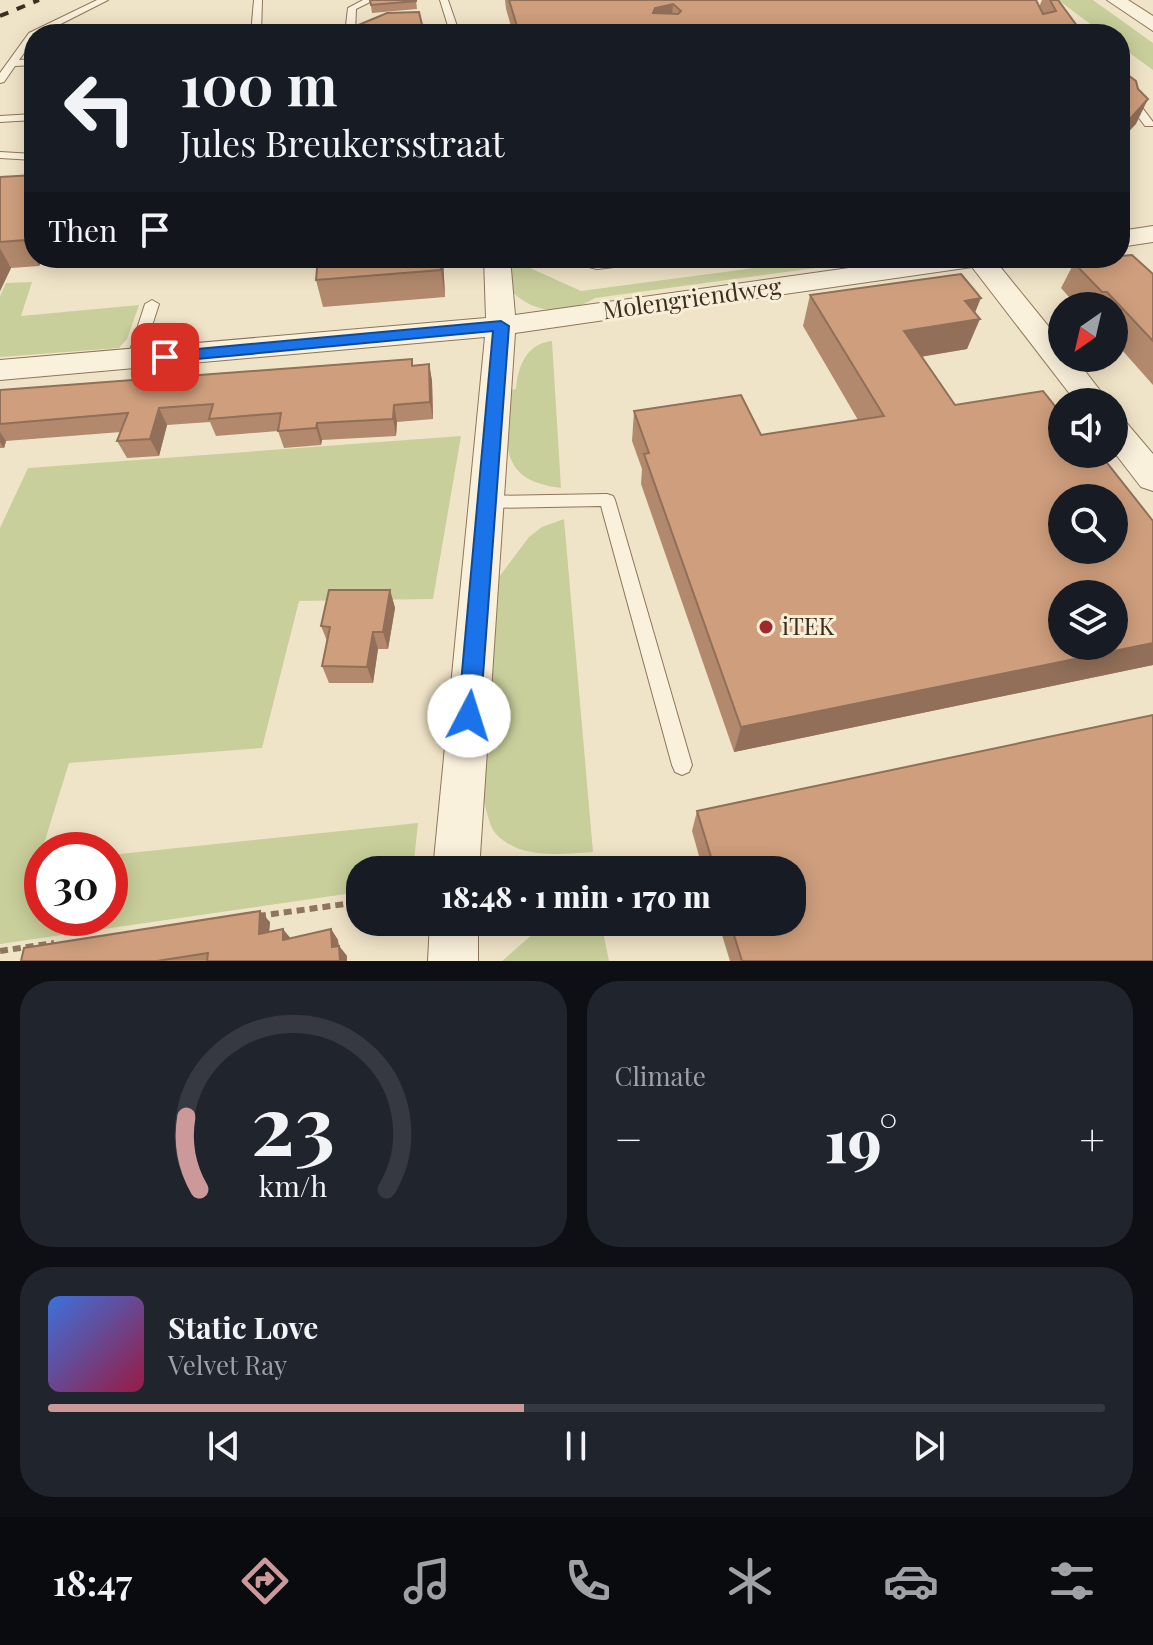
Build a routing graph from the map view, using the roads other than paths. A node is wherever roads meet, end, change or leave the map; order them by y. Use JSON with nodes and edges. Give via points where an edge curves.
{"nodes":[{"id":1,"x":104,"y":0,"type":"edge"},
{"id":2,"x":258,"y":0,"type":"edge"},
{"id":3,"x":370,"y":0,"type":"edge"},
{"id":4,"x":444,"y":0,"type":"edge"},
{"id":5,"x":1116,"y":0,"type":"edge"},
{"id":6,"x":55,"y":24,"type":"edge"},
{"id":7,"x":257,"y":24,"type":"edge"},
{"id":8,"x":351,"y":24,"type":"edge"},
{"id":9,"x":452,"y":24,"type":"edge"},
{"id":10,"x":1153,"y":25,"type":"edge"},
{"id":11,"x":24,"y":46,"type":"edge"},
{"id":12,"x":24,"y":62,"type":"edge"},
{"id":13,"x":12,"y":63,"type":"junction"},
{"id":14,"x":0,"y":80,"type":"edge"},
{"id":15,"x":1130,"y":101,"type":"edge"},
{"id":16,"x":24,"y":118,"type":"edge"},
{"id":17,"x":0,"y":119,"type":"edge"},
{"id":18,"x":1149,"y":124,"type":"edge"},
{"id":19,"x":0,"y":155,"type":"edge"},
{"id":20,"x":24,"y":156,"type":"edge"},
{"id":21,"x":1153,"y":234,"type":"edge"},
{"id":22,"x":1130,"y":237,"type":"edge"},
{"id":23,"x":498,"y":268,"type":"edge"},
{"id":24,"x":908,"y":268,"type":"edge"},
{"id":25,"x":986,"y":268,"type":"edge"},
{"id":26,"x":152,"y":304,"type":"dead end"},
{"id":27,"x":501,"y":326,"type":"junction"},
{"id":28,"x":134,"y":360,"type":"junction"},
{"id":29,"x":0,"y":370,"type":"edge"},
{"id":30,"x":1082,"y":388,"type":"edge"},
{"id":31,"x":1128,"y":447,"type":"edge"},
{"id":32,"x":1153,"y":478,"type":"edge"},
{"id":33,"x":487,"y":502,"type":"junction"},
{"id":34,"x":682,"y":765,"type":"dead end"},
{"id":35,"x":457,"y":856,"type":"edge"},
{"id":36,"x":454,"y":936,"type":"edge"},
{"id":37,"x":453,"y":961,"type":"edge"}],
"edges":[{"from":1,"to":6,"type":"lane"},
{"from":2,"to":7,"type":"lane"},
{"from":3,"to":8,"type":"lane","via":[[352,8]]},
{"from":4,"to":9,"type":"lane"},
{"from":5,"to":10,"type":"street"},
{"from":11,"to":13,"type":"lane"},
{"from":12,"to":13,"type":"lane"},
{"from":13,"to":14,"type":"lane"},
{"from":15,"to":18,"type":"lane"},
{"from":16,"to":17,"type":"lane"},
{"from":19,"to":20,"type":"lane"},
{"from":21,"to":22,"type":"street"},
{"from":23,"to":27,"type":"street"},
{"from":24,"to":27,"type":"street","name":"Molengriendweg"},
{"from":25,"to":30,"type":"street"},
{"from":26,"to":28,"type":"lane"},
{"from":27,"to":28,"type":"street","name":"Molengriendweg"},
{"from":27,"to":33,"type":"street"},
{"from":28,"to":29,"type":"street","name":"Molengriendweg"},
{"from":31,"to":32,"type":"street"},
{"from":33,"to":34,"type":"lane","via":[[607,500]]},
{"from":33,"to":35,"type":"street"},
{"from":36,"to":37,"type":"street"}]}
